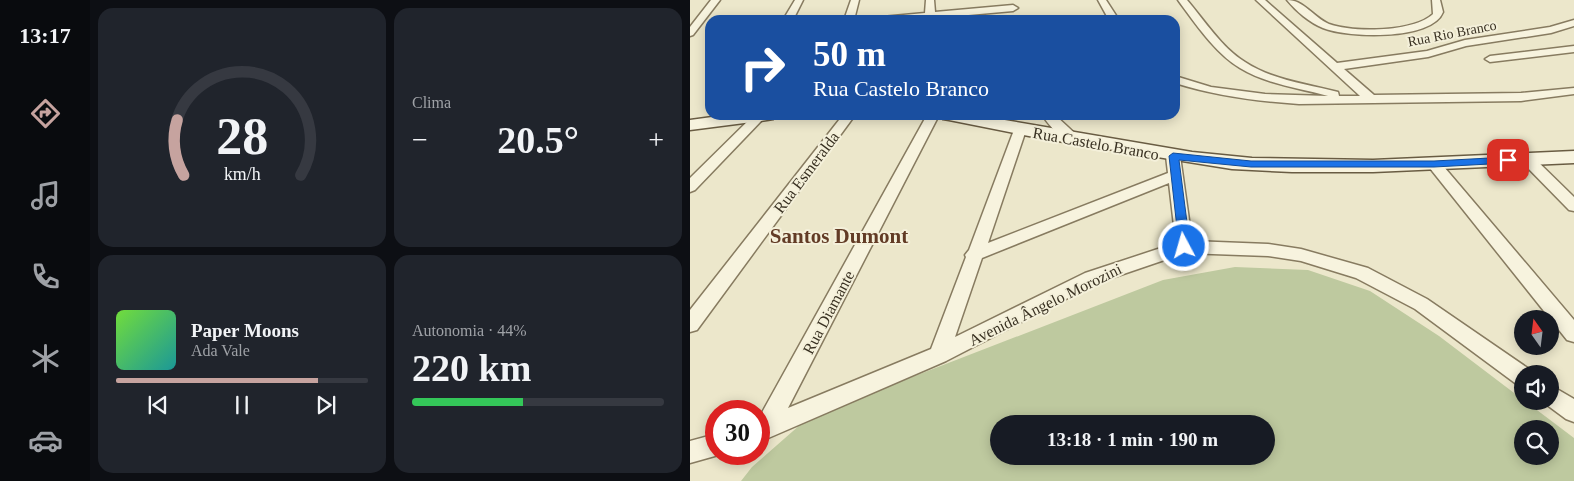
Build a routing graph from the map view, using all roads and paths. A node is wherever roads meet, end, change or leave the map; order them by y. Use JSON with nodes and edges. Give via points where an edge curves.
{"nodes":[{"id":1,"x":716,"y":0,"type":"edge"},
{"id":2,"x":799,"y":0,"type":"edge"},
{"id":3,"x":855,"y":0,"type":"edge"},
{"id":4,"x":930,"y":0,"type":"edge"},
{"id":5,"x":1102,"y":0,"type":"edge"},
{"id":6,"x":1182,"y":0,"type":"edge"},
{"id":7,"x":1291,"y":0,"type":"edge"},
{"id":8,"x":1436,"y":0,"type":"edge"},
{"id":9,"x":1264,"y":3,"type":"edge"},
{"id":10,"x":1279,"y":3,"type":"dead end"},
{"id":11,"x":1012,"y":4,"type":"edge"},
{"id":12,"x":791,"y":15,"type":"edge"},
{"id":13,"x":850,"y":15,"type":"edge"},
{"id":14,"x":930,"y":15,"type":"edge"},
{"id":15,"x":948,"y":15,"type":"edge"},
{"id":16,"x":1111,"y":15,"type":"edge"},
{"id":17,"x":1574,"y":23,"type":"edge"},
{"id":18,"x":690,"y":33,"type":"edge"},
{"id":19,"x":1574,"y":49,"type":"edge"},
{"id":20,"x":1490,"y":59,"type":"dead end"},
{"id":21,"x":1335,"y":67,"type":"junction"},
{"id":22,"x":1180,"y":81,"type":"edge"},
{"id":23,"x":1574,"y":91,"type":"edge"},
{"id":24,"x":1351,"y":99,"type":"junction"},
{"id":25,"x":1371,"y":99,"type":"junction"},
{"id":26,"x":718,"y":120,"type":"edge"},
{"id":27,"x":759,"y":120,"type":"edge"},
{"id":28,"x":845,"y":120,"type":"edge"},
{"id":29,"x":930,"y":120,"type":"edge"},
{"id":30,"x":973,"y":120,"type":"edge"},
{"id":31,"x":1053,"y":120,"type":"edge"},
{"id":32,"x":690,"y":125,"type":"edge"},
{"id":33,"x":1020,"y":130,"type":"junction"},
{"id":34,"x":1074,"y":139,"type":"junction"},
{"id":35,"x":1574,"y":158,"type":"edge"},
{"id":36,"x":1527,"y":159,"type":"junction"},
{"id":37,"x":1434,"y":164,"type":"junction"},
{"id":38,"x":1174,"y":165,"type":"junction"},
{"id":39,"x":690,"y":187,"type":"edge"},
{"id":40,"x":1574,"y":206,"type":"edge"},
{"id":41,"x":1184,"y":246,"type":"junction"},
{"id":42,"x":973,"y":256,"type":"junction"},
{"id":43,"x":690,"y":324,"type":"edge"},
{"id":44,"x":1574,"y":334,"type":"edge"},
{"id":45,"x":939,"y":355,"type":"junction"},
{"id":46,"x":1514,"y":370,"type":"edge"},
{"id":47,"x":1559,"y":402,"type":"edge"},
{"id":48,"x":1574,"y":412,"type":"edge"},
{"id":49,"x":770,"y":415,"type":"edge"},
{"id":50,"x":770,"y":427,"type":"edge"},
{"id":51,"x":705,"y":448,"type":"edge"},
{"id":52,"x":690,"y":452,"type":"edge"}],
"edges":[{"from":1,"to":18,"type":"street"},
{"from":2,"to":12,"type":"street"},
{"from":3,"to":13,"type":"street"},
{"from":4,"to":14,"type":"street"},
{"from":5,"to":16,"type":"street"},
{"from":6,"to":24,"type":"street","via":[[1226,52],[1242,65]]},
{"from":7,"to":8,"type":"street","via":[[1329,27],[1358,32],[1408,29],[1425,24],[1437,16]]},
{"from":9,"to":10,"type":"street"},
{"from":9,"to":21,"type":"street"},
{"from":11,"to":15,"type":"street"},
{"from":17,"to":21,"type":"street","name":"Rua Rio Branco","via":[[1551,30],[1465,43],[1428,54]]},
{"from":19,"to":20,"type":"street"},
{"from":21,"to":25,"type":"street"},
{"from":22,"to":24,"type":"street","via":[[1209,90],[1265,98]]},
{"from":23,"to":25,"type":"street","via":[[1520,97]]},
{"from":24,"to":25,"type":"street"},
{"from":26,"to":32,"type":"street"},
{"from":27,"to":39,"type":"street"},
{"from":28,"to":43,"type":"street","name":"Rua Esmeralda"},
{"from":29,"to":49,"type":"street","name":"Rua Diamante"},
{"from":30,"to":33,"type":"street","name":"Rua Castelo Branco"},
{"from":31,"to":34,"type":"street"},
{"from":33,"to":34,"type":"street","name":"Rua Castelo Branco"},
{"from":33,"to":42,"type":"street"},
{"from":34,"to":38,"type":"street","name":"Rua Castelo Branco"},
{"from":35,"to":36,"type":"street","name":"Rua Castelo Branco"},
{"from":36,"to":37,"type":"street","name":"Rua Castelo Branco"},
{"from":36,"to":40,"type":"street"},
{"from":37,"to":38,"type":"street","name":"Rua Castelo Branco"},
{"from":37,"to":44,"type":"street"},
{"from":38,"to":41,"type":"street"},
{"from":38,"to":42,"type":"street"},
{"from":41,"to":45,"type":"street","name":"Avenida Ângelo Morozini","via":[[1091,278]]},
{"from":41,"to":46,"type":"street","name":"Avenida Ângelo Morozini","via":[[1301,255],[1362,273],[1421,304]]},
{"from":42,"to":45,"type":"street"},
{"from":45,"to":50,"type":"street","name":"Avenida Ângelo Morozini"},
{"from":47,"to":48,"type":"street"},
{"from":51,"to":52,"type":"street"}]}
